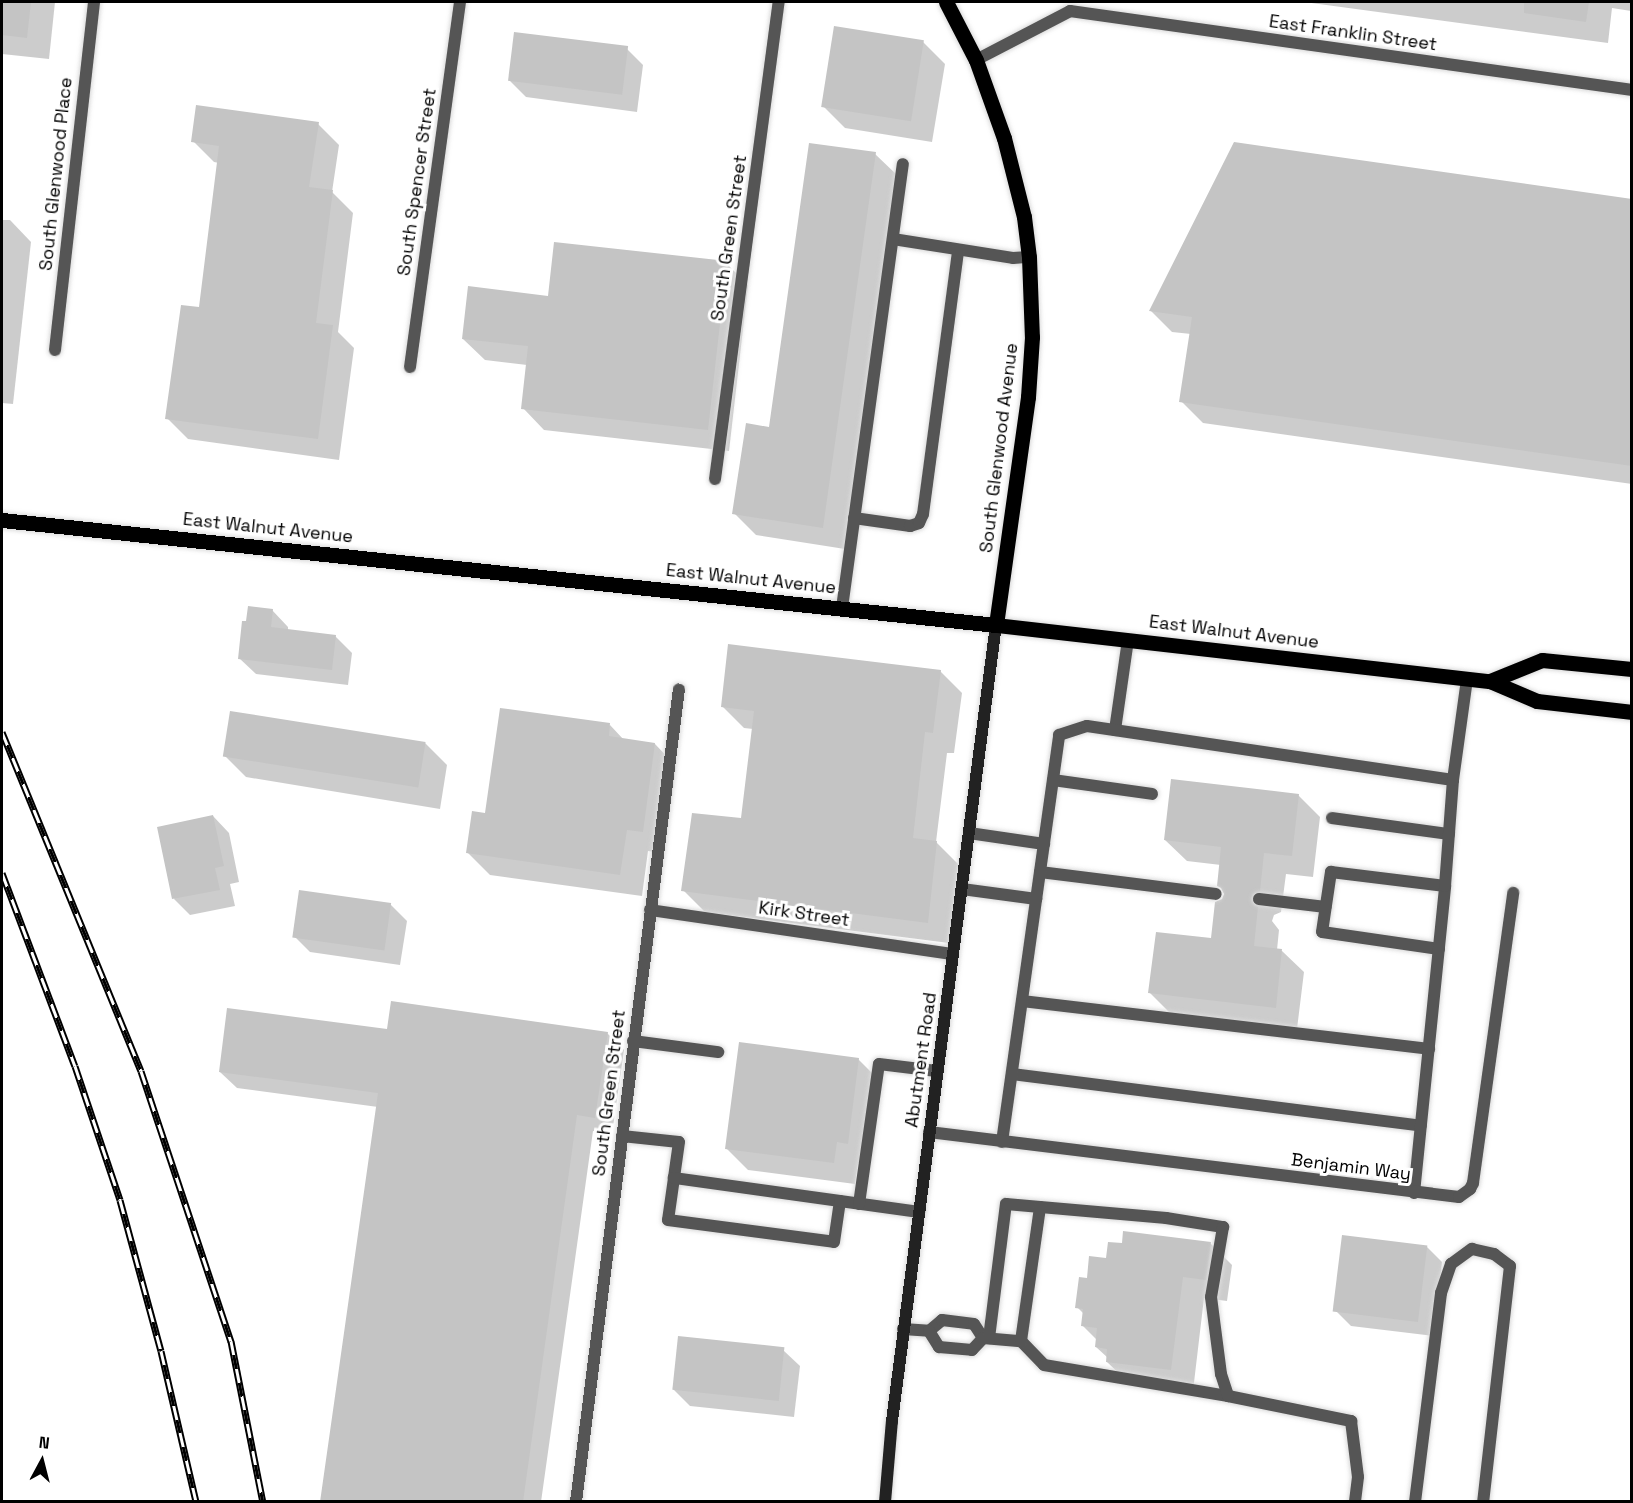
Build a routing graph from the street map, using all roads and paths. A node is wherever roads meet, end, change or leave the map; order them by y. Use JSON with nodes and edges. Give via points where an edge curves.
{"nodes":[{"id":1,"x":94,"y":2,"type":"edge"},
{"id":2,"x":460,"y":2,"type":"edge"},
{"id":3,"x":779,"y":2,"type":"edge"},
{"id":4,"x":946,"y":2,"type":"edge"},
{"id":5,"x":1071,"y":6,"type":"edge"},
{"id":6,"x":976,"y":60,"type":"junction"},
{"id":7,"x":1632,"y":90,"type":"edge"},
{"id":8,"x":903,"y":164,"type":"dead end"},
{"id":9,"x":892,"y":239,"type":"junction"},
{"id":10,"x":958,"y":250,"type":"junction"},
{"id":11,"x":1029,"y":257,"type":"junction"},
{"id":12,"x":55,"y":350,"type":"dead end"},
{"id":13,"x":410,"y":367,"type":"dead end"},
{"id":14,"x":715,"y":479,"type":"dead end"},
{"id":15,"x":854,"y":518,"type":"junction"},
{"id":16,"x":5,"y":520,"type":"edge"},
{"id":17,"x":842,"y":608,"type":"junction"},
{"id":18,"x":996,"y":625,"type":"junction"},
{"id":19,"x":1128,"y":639,"type":"junction"},
{"id":20,"x":1632,"y":669,"type":"edge"},
{"id":21,"x":1467,"y":679,"type":"junction"},
{"id":22,"x":1490,"y":681,"type":"junction"},
{"id":23,"x":679,"y":689,"type":"dead end"},
{"id":24,"x":1632,"y":712,"type":"edge"},
{"id":25,"x":1115,"y":730,"type":"junction"},
{"id":26,"x":1053,"y":780,"type":"junction"},
{"id":27,"x":1453,"y":780,"type":"junction"},
{"id":28,"x":1152,"y":794,"type":"dead end"},
{"id":29,"x":1332,"y":818,"type":"dead end"},
{"id":30,"x":969,"y":833,"type":"junction"},
{"id":31,"x":1449,"y":834,"type":"junction"},
{"id":32,"x":1044,"y":844,"type":"junction"},
{"id":33,"x":1040,"y":872,"type":"junction"},
{"id":34,"x":1445,"y":886,"type":"junction"},
{"id":35,"x":962,"y":889,"type":"junction"},
{"id":36,"x":1513,"y":893,"type":"dead end"},
{"id":37,"x":1216,"y":894,"type":"dead end"},
{"id":38,"x":1036,"y":899,"type":"junction"},
{"id":39,"x":1259,"y":899,"type":"dead end"},
{"id":40,"x":1326,"y":908,"type":"junction"},
{"id":41,"x":650,"y":910,"type":"junction"},
{"id":42,"x":1439,"y":949,"type":"junction"},
{"id":43,"x":953,"y":954,"type":"junction"},
{"id":44,"x":1022,"y":1001,"type":"junction"},
{"id":45,"x":633,"y":1041,"type":"junction"},
{"id":46,"x":1429,"y":1049,"type":"junction"},
{"id":47,"x":718,"y":1052,"type":"dead end"},
{"id":48,"x":938,"y":1071,"type":"junction"},
{"id":49,"x":1012,"y":1074,"type":"junction"},
{"id":50,"x":1421,"y":1126,"type":"junction"},
{"id":51,"x":929,"y":1132,"type":"junction"},
{"id":52,"x":622,"y":1136,"type":"junction"},
{"id":53,"x":1002,"y":1142,"type":"junction"},
{"id":54,"x":674,"y":1178,"type":"junction"},
{"id":55,"x":1414,"y":1193,"type":"junction"},
{"id":56,"x":840,"y":1201,"type":"junction"},
{"id":57,"x":859,"y":1204,"type":"junction"},
{"id":58,"x":1040,"y":1207,"type":"junction"},
{"id":59,"x":919,"y":1212,"type":"junction"},
{"id":60,"x":903,"y":1329,"type":"junction"},
{"id":61,"x":929,"y":1331,"type":"junction"},
{"id":62,"x":986,"y":1338,"type":"junction"},
{"id":63,"x":1021,"y":1341,"type":"junction"},
{"id":64,"x":1228,"y":1396,"type":"junction"},
{"id":65,"x":576,"y":1502,"type":"edge"},
{"id":66,"x":885,"y":1502,"type":"edge"},
{"id":67,"x":1355,"y":1502,"type":"edge"},
{"id":68,"x":1415,"y":1502,"type":"edge"},
{"id":69,"x":1484,"y":1502,"type":"edge"}],
"edges":[{"from":1,"to":12,"type":"street","name":"South Glenwood Place"},
{"from":2,"to":13,"type":"street","name":"South Spencer Street"},
{"from":3,"to":14,"type":"street","name":"South Green Street"},
{"from":4,"to":6,"type":"main road","name":"South Glenwood Avenue"},
{"from":5,"to":6,"type":"street"},
{"from":5,"to":7,"type":"street","name":"East Franklin Street"},
{"from":6,"to":11,"type":"main road","name":"South Glenwood Avenue","via":[[1015,177]]},
{"from":8,"to":9,"type":"street"},
{"from":9,"to":10,"type":"street"},
{"from":9,"to":15,"type":"street"},
{"from":10,"to":11,"type":"street"},
{"from":10,"to":15,"type":"street","via":[[923,514],[919,523],[910,526]]},
{"from":11,"to":18,"type":"main road","name":"South Glenwood Avenue","via":[[1032,337],[1028,397]]},
{"from":15,"to":17,"type":"street"},
{"from":16,"to":17,"type":"main road","name":"East Walnut Avenue"},
{"from":17,"to":18,"type":"main road","name":"East Walnut Avenue"},
{"from":18,"to":19,"type":"main road","name":"East Walnut Avenue"},
{"from":18,"to":30,"type":"main road","name":"Abutment Road"},
{"from":19,"to":21,"type":"main road","name":"East Walnut Avenue"},
{"from":19,"to":25,"type":"street"},
{"from":20,"to":22,"type":"main road","name":"East Walnut Avenue","via":[[1542,660]]},
{"from":21,"to":22,"type":"main road","name":"East Walnut Avenue"},
{"from":21,"to":27,"type":"street"},
{"from":22,"to":24,"type":"main road","name":"East Walnut Avenue","via":[[1537,701]]},
{"from":23,"to":41,"type":"street","name":"South Green Street"},
{"from":25,"to":26,"type":"street","via":[[1087,726],[1059,735]]},
{"from":25,"to":27,"type":"street"},
{"from":26,"to":28,"type":"street"},
{"from":26,"to":32,"type":"street"},
{"from":27,"to":31,"type":"street"},
{"from":29,"to":31,"type":"street"},
{"from":30,"to":32,"type":"street"},
{"from":30,"to":35,"type":"main road","name":"Abutment Road"},
{"from":31,"to":34,"type":"street"},
{"from":32,"to":33,"type":"street"},
{"from":33,"to":37,"type":"street"},
{"from":33,"to":38,"type":"street"},
{"from":34,"to":40,"type":"street","via":[[1331,872]]},
{"from":34,"to":42,"type":"street"},
{"from":35,"to":38,"type":"street"},
{"from":35,"to":43,"type":"main road","name":"Abutment Road"},
{"from":36,"to":55,"type":"street","name":"Benjamin Way","via":[[1473,1183],[1458,1197]]},
{"from":38,"to":44,"type":"street"},
{"from":39,"to":40,"type":"street"},
{"from":40,"to":42,"type":"street","via":[[1322,932]]},
{"from":41,"to":43,"type":"street","name":"Kirk Street"},
{"from":41,"to":45,"type":"street","name":"South Green Street"},
{"from":42,"to":46,"type":"street"},
{"from":43,"to":48,"type":"main road","name":"Abutment Road"},
{"from":44,"to":46,"type":"street"},
{"from":44,"to":49,"type":"street"},
{"from":45,"to":47,"type":"street"},
{"from":45,"to":52,"type":"street","name":"South Green Street"},
{"from":46,"to":50,"type":"street"},
{"from":48,"to":51,"type":"main road","name":"Abutment Road"},
{"from":48,"to":57,"type":"street","via":[[879,1064]]},
{"from":49,"to":50,"type":"street"},
{"from":49,"to":53,"type":"street"},
{"from":50,"to":55,"type":"street"},
{"from":51,"to":53,"type":"street","name":"Benjamin Way"},
{"from":51,"to":59,"type":"main road","name":"Abutment Road"},
{"from":52,"to":54,"type":"street","via":[[678,1142]]},
{"from":52,"to":65,"type":"street","name":"South Green Street"},
{"from":53,"to":55,"type":"street","name":"Benjamin Way"},
{"from":54,"to":56,"type":"street"},
{"from":54,"to":56,"type":"street","via":[[668,1220],[834,1242]]},
{"from":56,"to":57,"type":"street"},
{"from":57,"to":59,"type":"street"},
{"from":58,"to":62,"type":"street","via":[[1006,1204]]},
{"from":58,"to":63,"type":"street"},
{"from":58,"to":64,"type":"street","via":[[1223,1227],[1211,1297]]},
{"from":59,"to":60,"type":"main road","name":"Abutment Road"},
{"from":60,"to":61,"type":"street"},
{"from":60,"to":66,"type":"main road","name":"Abutment Road"},
{"from":61,"to":62,"type":"street","via":[[942,1320],[974,1324]]},
{"from":61,"to":62,"type":"street","via":[[939,1347],[972,1350]]},
{"from":62,"to":63,"type":"street"},
{"from":63,"to":64,"type":"street","via":[[1044,1365]]},
{"from":64,"to":67,"type":"street","via":[[1351,1421],[1358,1477]]},
{"from":68,"to":69,"type":"street","via":[[1441,1293],[1451,1264],[1472,1249],[1494,1254],[1509,1266]]}]}
